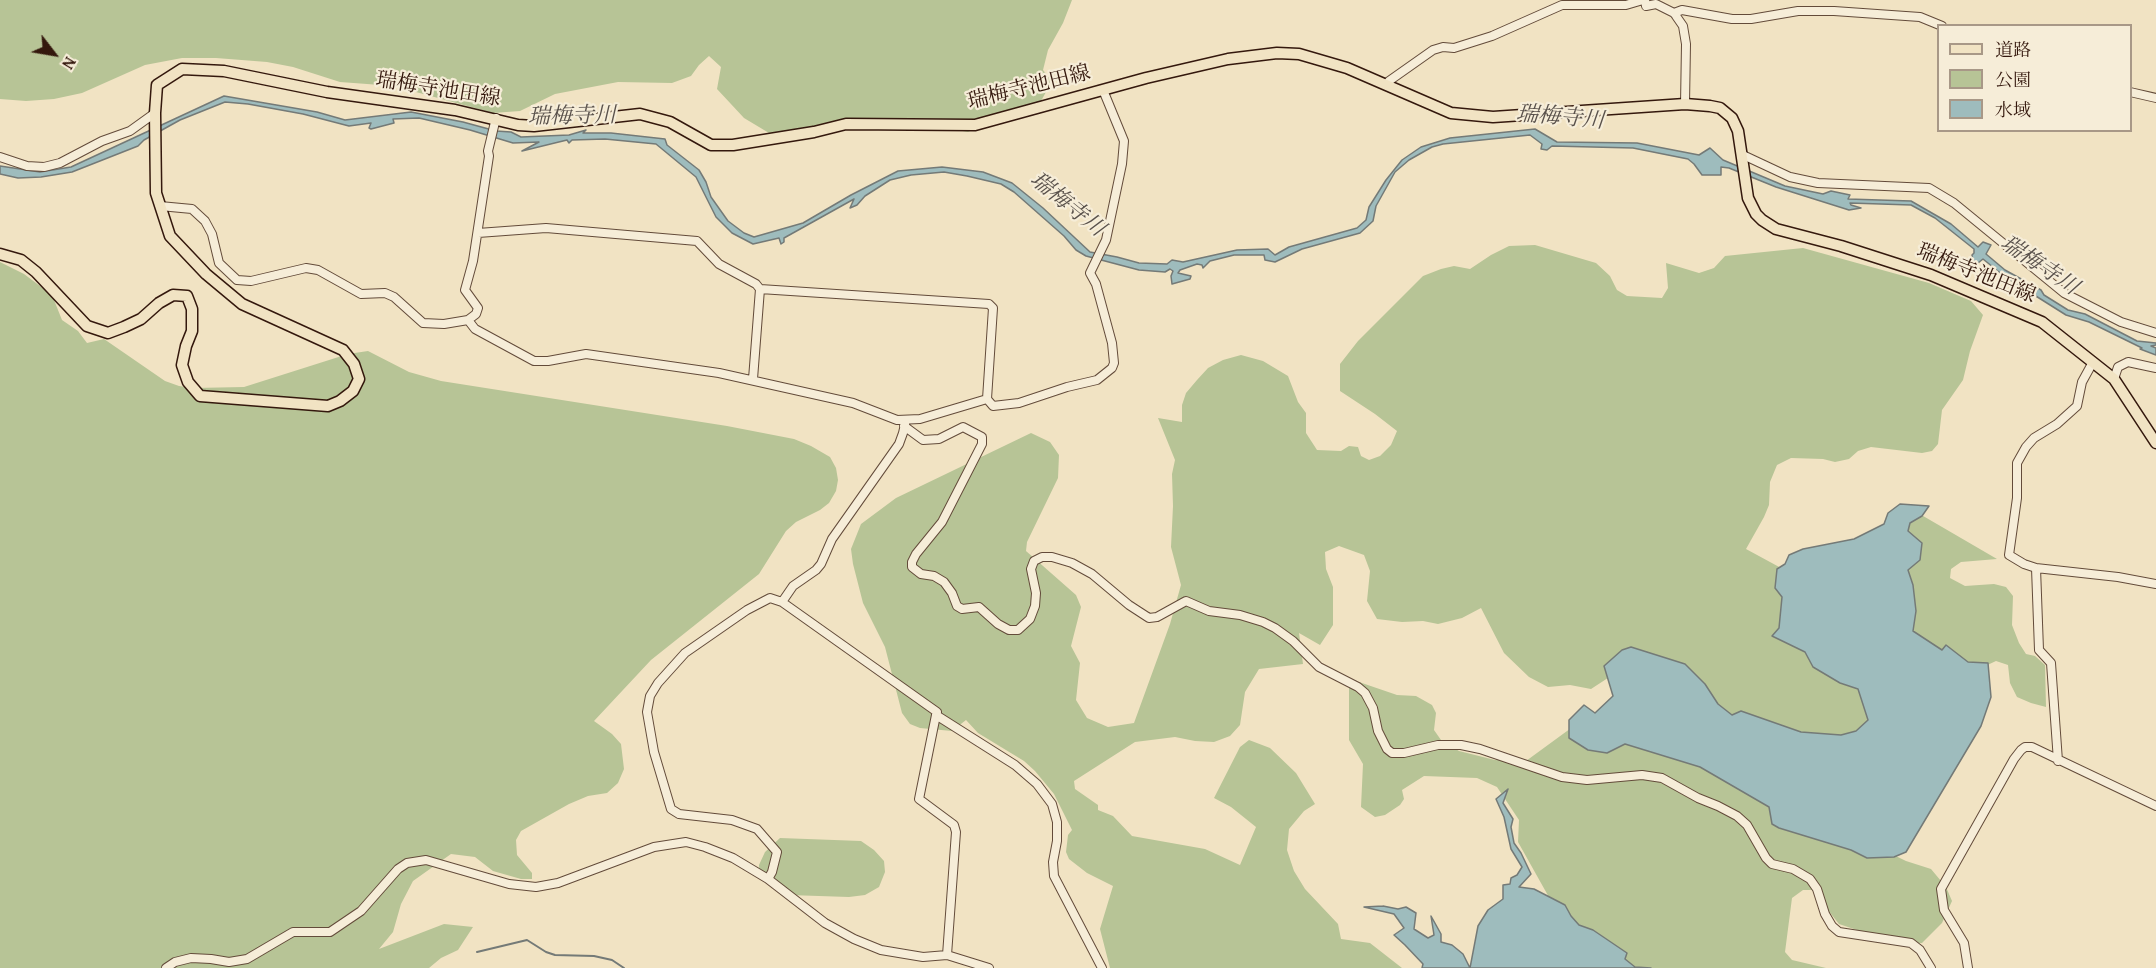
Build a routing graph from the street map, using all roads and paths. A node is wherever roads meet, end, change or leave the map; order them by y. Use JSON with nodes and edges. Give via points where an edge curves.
{"nodes":[{"id":1,"x":1644,"y":0,"type":"edge"},
{"id":2,"x":1625,"y":3,"type":"edge"},
{"id":3,"x":1674,"y":13,"type":"junction"},
{"id":4,"x":1937,"y":24,"type":"edge"},
{"id":5,"x":1387,"y":84,"type":"junction"},
{"id":6,"x":1103,"y":90,"type":"junction"},
{"id":7,"x":2132,"y":92,"type":"edge"},
{"id":8,"x":2156,"y":98,"type":"edge"},
{"id":9,"x":1685,"y":104,"type":"junction"},
{"id":10,"x":155,"y":112,"type":"junction"},
{"id":11,"x":496,"y":118,"type":"junction"},
{"id":12,"x":1743,"y":155,"type":"junction"},
{"id":13,"x":0,"y":157,"type":"edge"},
{"id":14,"x":159,"y":206,"type":"junction"},
{"id":15,"x":477,"y":233,"type":"junction"},
{"id":16,"x":0,"y":254,"type":"edge"},
{"id":17,"x":760,"y":289,"type":"junction"},
{"id":18,"x":468,"y":320,"type":"junction"},
{"id":19,"x":2156,"y":333,"type":"edge"},
{"id":20,"x":2093,"y":362,"type":"junction"},
{"id":21,"x":2156,"y":368,"type":"edge"},
{"id":22,"x":753,"y":379,"type":"junction"},
{"id":23,"x":2114,"y":379,"type":"junction"},
{"id":24,"x":987,"y":399,"type":"junction"},
{"id":25,"x":905,"y":423,"type":"junction"},
{"id":26,"x":2156,"y":443,"type":"edge"},
{"id":27,"x":2036,"y":568,"type":"junction"},
{"id":28,"x":2156,"y":584,"type":"edge"},
{"id":29,"x":782,"y":602,"type":"junction"},
{"id":30,"x":936,"y":715,"type":"junction"},
{"id":31,"x":2058,"y":761,"type":"junction"},
{"id":32,"x":2156,"y":806,"type":"edge"},
{"id":33,"x":768,"y":879,"type":"junction"},
{"id":34,"x":947,"y":955,"type":"junction"},
{"id":35,"x":166,"y":968,"type":"edge"},
{"id":36,"x":989,"y":968,"type":"edge"},
{"id":37,"x":1102,"y":968,"type":"edge"},
{"id":38,"x":1931,"y":968,"type":"edge"},
{"id":39,"x":1968,"y":968,"type":"edge"}],
"edges":[{"from":1,"to":2,"type":"street"},
{"from":1,"to":3,"type":"street","via":[[1646,6],[1656,4]]},
{"from":2,"to":5,"type":"street","via":[[1562,5],[1492,36],[1433,50]]},
{"from":3,"to":4,"type":"street","via":[[1682,10],[1751,19],[1798,11],[1834,11],[1920,17]]},
{"from":3,"to":9,"type":"street","via":[[1684,33]]},
{"from":5,"to":6,"type":"main road","name":"瑞梅寺池田線","via":[[1311,56],[1277,53],[1228,59]]},
{"from":5,"to":9,"type":"main road","name":"瑞梅寺池田線","via":[[1451,113],[1493,117]]},
{"from":6,"to":11,"type":"main road","name":"瑞梅寺池田線","via":[[975,124],[846,124],[733,145],[711,145],[670,122],[640,114],[534,126]]},
{"from":6,"to":24,"type":"street","via":[[1124,141],[1104,246],[1090,273],[1112,343],[1114,363],[1097,380],[1019,403],[993,406]]},
{"from":7,"to":8,"type":"street"},
{"from":9,"to":12,"type":"main road","name":"瑞梅寺池田線","via":[[1727,112],[1738,131]]},
{"from":10,"to":11,"type":"main road","name":"瑞梅寺池田線","via":[[157,85],[182,69],[224,71],[327,92]]},
{"from":10,"to":13,"type":"street","via":[[130,131],[60,163],[27,166]]},
{"from":10,"to":14,"type":"main road","name":"瑞梅寺池田線"},
{"from":11,"to":15,"type":"street"},
{"from":12,"to":19,"type":"street","via":[[1790,177],[1818,183],[1929,188],[1954,203],[2064,293],[2121,322]]},
{"from":12,"to":20,"type":"main road","name":"瑞梅寺池田線","via":[[1748,198],[1756,214],[1776,229],[1931,275],[2042,322]]},
{"from":14,"to":16,"type":"main road","name":"瑞梅寺池田線","via":[[170,236],[242,304],[343,350],[359,379],[353,391],[328,406],[200,396],[188,382],[182,365],[192,331],[192,309],[187,296],[173,295],[141,319],[108,333],[87,326],[21,260]]},
{"from":14,"to":18,"type":"street","via":[[192,209],[205,221],[219,263],[237,280],[251,282],[306,268],[318,270],[362,294],[385,293],[394,297],[423,323]]},
{"from":15,"to":17,"type":"street","via":[[546,228],[697,241],[719,264]]},
{"from":15,"to":18,"type":"street","via":[[465,290],[478,308]]},
{"from":17,"to":22,"type":"street"},
{"from":17,"to":24,"type":"street","via":[[989,304],[993,308]]},
{"from":18,"to":22,"type":"street","via":[[475,329],[534,361],[586,354]]},
{"from":20,"to":23,"type":"main road","name":"瑞梅寺池田線"},
{"from":20,"to":27,"type":"street","via":[[2082,382],[2077,406],[2034,438],[2017,464],[2009,555]]},
{"from":21,"to":23,"type":"street","via":[[2128,362],[2118,367]]},
{"from":22,"to":25,"type":"street","via":[[853,403]]},
{"from":23,"to":26,"type":"main road","name":"瑞梅寺池田線"},
{"from":24,"to":25,"type":"street"},
{"from":25,"to":29,"type":"street","via":[[899,444],[832,539],[821,564],[793,586]]},
{"from":25,"to":38,"type":"street","via":[[923,440],[939,439],[963,427],[982,436],[982,444],[942,522],[912,562],[921,574],[944,582],[962,609],[979,607],[998,624],[1018,630],[1030,619],[1035,606],[1031,569],[1034,561],[1052,557],[1092,574],[1149,618],[1186,601],[1209,611],[1263,622],[1293,641],[1319,667],[1365,693],[1378,730],[1392,753],[1461,745],[1562,777],[1662,778],[1737,816],[1772,864],[1810,879],[1832,927],[1839,932],[1911,943]]},
{"from":27,"to":28,"type":"street"},
{"from":27,"to":31,"type":"street","via":[[2039,650],[2051,663]]},
{"from":29,"to":30,"type":"street","via":[[937,712]]},
{"from":29,"to":33,"type":"street","via":[[770,598],[747,610],[685,653],[657,683],[646,712],[671,809],[680,814],[732,820],[757,829],[777,852]]},
{"from":30,"to":34,"type":"street","via":[[918,792],[919,799],[954,825],[956,832]]},
{"from":30,"to":37,"type":"street","via":[[1015,765],[1052,804],[1057,822],[1054,876]]},
{"from":31,"to":32,"type":"street"},
{"from":31,"to":39,"type":"street","via":[[2032,747],[2021,750],[1941,889],[1944,910],[1964,943]]},
{"from":33,"to":34,"type":"street","via":[[825,923],[854,939],[881,950],[923,957]]},
{"from":33,"to":35,"type":"street","via":[[733,858],[686,842],[654,847],[569,879],[536,887],[508,884],[426,860],[398,869],[361,911],[330,932],[292,932],[247,959],[229,962],[191,958]]},
{"from":34,"to":36,"type":"street"}]}
